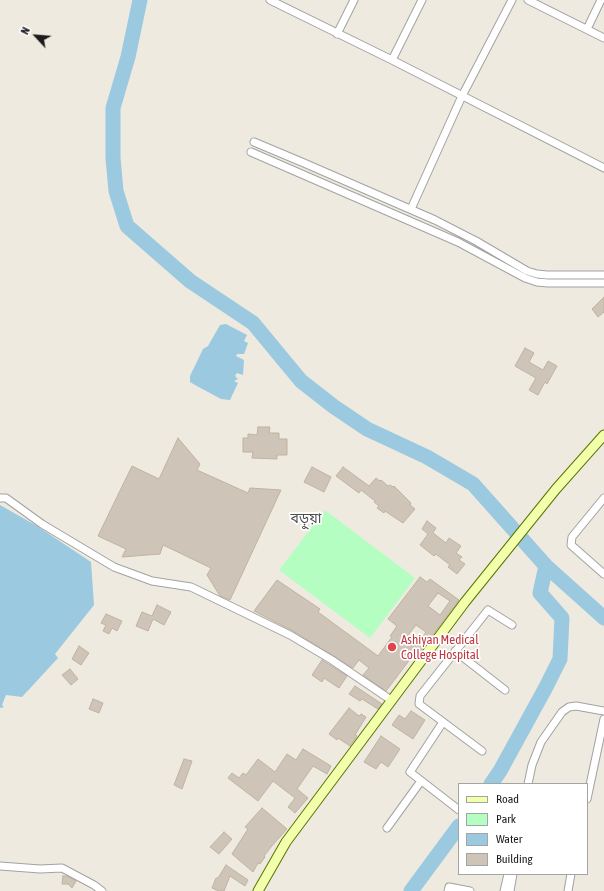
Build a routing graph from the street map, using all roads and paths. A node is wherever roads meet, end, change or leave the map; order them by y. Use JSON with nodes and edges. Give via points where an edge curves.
{"nodes":[{"id":1,"x":270,"y":0,"type":"edge"},
{"id":2,"x":354,"y":0,"type":"edge"},
{"id":3,"x":422,"y":0,"type":"edge"},
{"id":4,"x":512,"y":0,"type":"edge"},
{"id":5,"x":528,"y":0,"type":"edge"},
{"id":6,"x":601,"y":0,"type":"edge"},
{"id":7,"x":282,"y":2,"type":"edge"},
{"id":8,"x":587,"y":29,"type":"junction"},
{"id":9,"x":337,"y":34,"type":"junction"},
{"id":10,"x":604,"y":38,"type":"edge"},
{"id":11,"x":392,"y":60,"type":"junction"},
{"id":12,"x":462,"y":96,"type":"junction"},
{"id":13,"x":254,"y":142,"type":"dead end"},
{"id":14,"x":251,"y":152,"type":"dead end"},
{"id":15,"x":304,"y":163,"type":"junction"},
{"id":16,"x":604,"y":168,"type":"edge"},
{"id":17,"x":299,"y":173,"type":"junction"},
{"id":18,"x":411,"y":209,"type":"junction"},
{"id":19,"x":572,"y":275,"type":"junction"},
{"id":20,"x":604,"y":275,"type":"edge"},
{"id":21,"x":572,"y":283,"type":"junction"},
{"id":22,"x":604,"y":283,"type":"edge"},
{"id":23,"x":604,"y":435,"type":"edge"},
{"id":24,"x":0,"y":498,"type":"edge"},
{"id":25,"x":604,"y":498,"type":"edge"},
{"id":26,"x":604,"y":574,"type":"edge"},
{"id":27,"x":512,"y":625,"type":"dead end"},
{"id":28,"x":455,"y":651,"type":"junction"},
{"id":29,"x":505,"y":690,"type":"dead end"},
{"id":30,"x":391,"y":700,"type":"junction"},
{"id":31,"x":604,"y":712,"type":"edge"},
{"id":32,"x":604,"y":719,"type":"edge"},
{"id":33,"x":443,"y":722,"type":"junction"},
{"id":34,"x":482,"y":751,"type":"dead end"},
{"id":35,"x":537,"y":762,"type":"dead end"},
{"id":36,"x":421,"y":781,"type":"junction"},
{"id":37,"x":528,"y":783,"type":"edge"},
{"id":38,"x":533,"y":783,"type":"edge"},
{"id":39,"x":588,"y":794,"type":"edge"},
{"id":40,"x":458,"y":809,"type":"edge"},
{"id":41,"x":387,"y":828,"type":"dead end"},
{"id":42,"x":0,"y":866,"type":"edge"},
{"id":43,"x":508,"y":875,"type":"edge"},
{"id":44,"x":513,"y":875,"type":"edge"},
{"id":45,"x":571,"y":875,"type":"edge"},
{"id":46,"x":102,"y":891,"type":"edge"},
{"id":47,"x":258,"y":891,"type":"edge"},
{"id":48,"x":448,"y":891,"type":"edge"},
{"id":49,"x":470,"y":891,"type":"edge"},
{"id":50,"x":504,"y":891,"type":"edge"},
{"id":51,"x":510,"y":891,"type":"edge"},
{"id":52,"x":568,"y":891,"type":"edge"}],
"edges":[{"from":1,"to":7,"type":"street"},
{"from":2,"to":9,"type":"street"},
{"from":3,"to":11,"type":"street"},
{"from":4,"to":12,"type":"street"},
{"from":5,"to":8,"type":"street"},
{"from":6,"to":8,"type":"street"},
{"from":7,"to":9,"type":"street"},
{"from":8,"to":10,"type":"street"},
{"from":9,"to":11,"type":"street"},
{"from":11,"to":12,"type":"street"},
{"from":12,"to":16,"type":"street"},
{"from":12,"to":18,"type":"street"},
{"from":13,"to":15,"type":"street"},
{"from":14,"to":17,"type":"street"},
{"from":15,"to":17,"type":"street"},
{"from":15,"to":18,"type":"street"},
{"from":17,"to":21,"type":"street","via":[[458,242],[525,278],[537,282]]},
{"from":18,"to":19,"type":"street","via":[[454,229],[527,272]]},
{"from":19,"to":20,"type":"street"},
{"from":19,"to":21,"type":"street"},
{"from":21,"to":22,"type":"street"},
{"from":23,"to":30,"type":"street","via":[[492,568]]},
{"from":24,"to":30,"type":"street","via":[[6,498],[42,524],[114,567],[152,581],[190,587],[290,635]]},
{"from":25,"to":26,"type":"street","via":[[572,537],[571,545]]},
{"from":27,"to":28,"type":"street","via":[[488,610]]},
{"from":28,"to":29,"type":"street"},
{"from":28,"to":33,"type":"street","via":[[423,691],[419,701],[419,704]]},
{"from":30,"to":47,"type":"street","via":[[286,842]]},
{"from":31,"to":37,"type":"street","via":[[576,706],[569,706],[562,712],[541,742]]},
{"from":32,"to":39,"type":"street"},
{"from":33,"to":34,"type":"street"},
{"from":33,"to":36,"type":"street","via":[[410,772]]},
{"from":35,"to":38,"type":"street"},
{"from":36,"to":40,"type":"street"},
{"from":36,"to":41,"type":"street"},
{"from":42,"to":46,"type":"street","via":[[62,868]]},
{"from":43,"to":50,"type":"street"},
{"from":44,"to":51,"type":"street"},
{"from":45,"to":52,"type":"street"},
{"from":48,"to":49,"type":"street","via":[[449,887]]}]}
